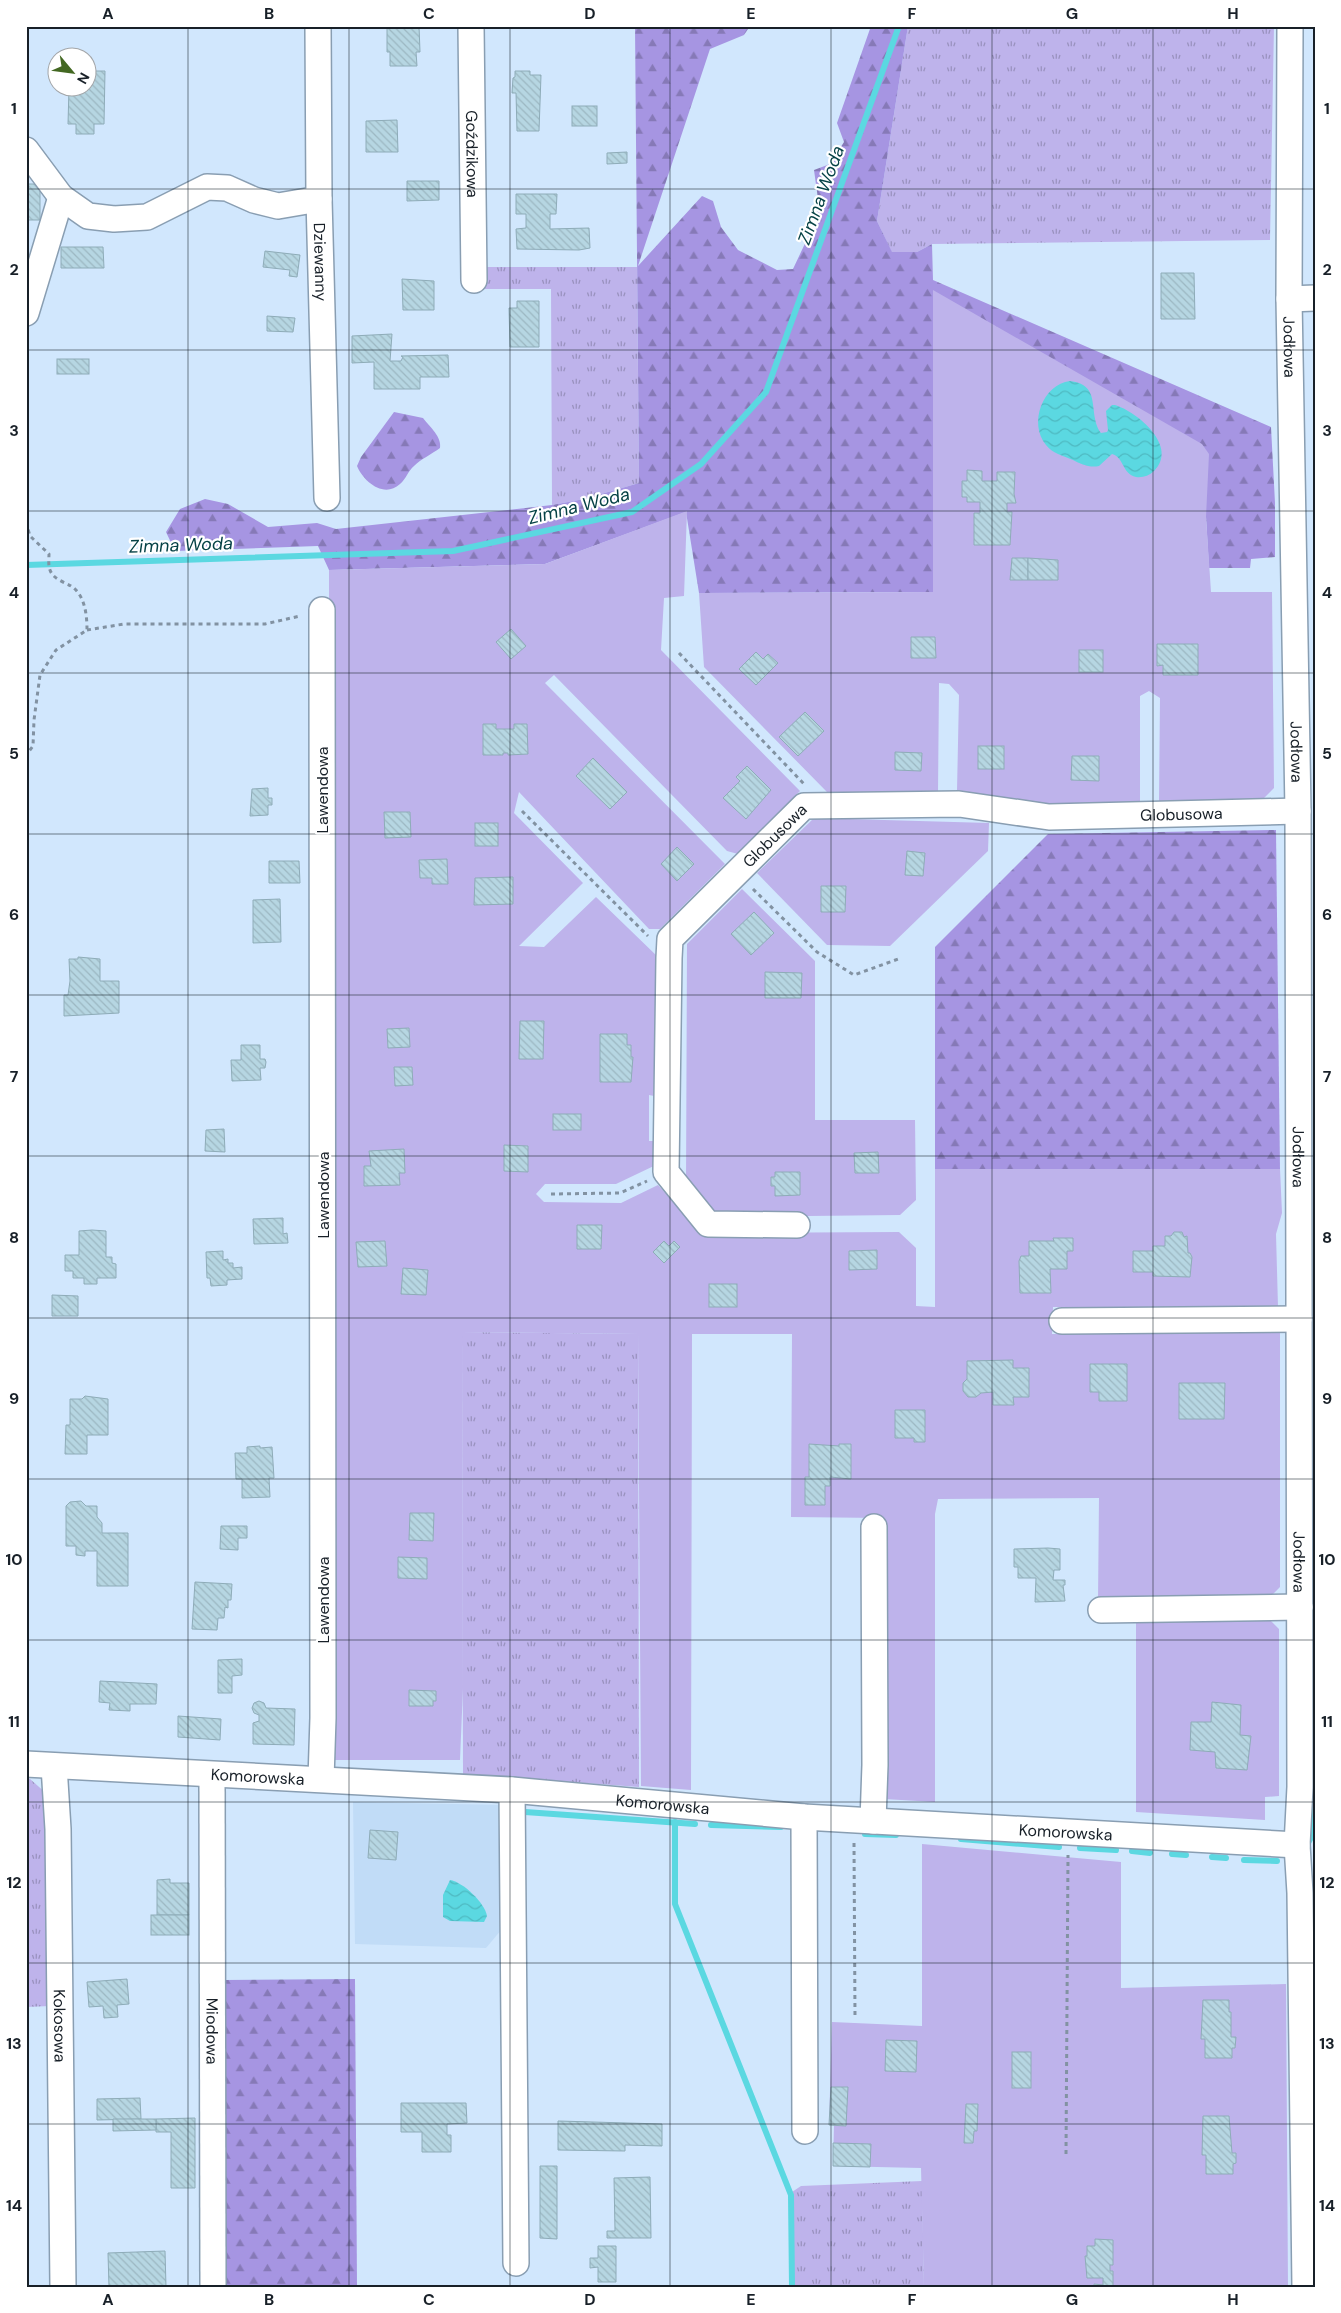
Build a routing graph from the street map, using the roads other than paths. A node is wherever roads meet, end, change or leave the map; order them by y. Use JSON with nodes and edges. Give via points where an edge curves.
{"nodes":[{"id":1,"x":318,"y":26,"type":"edge"},
{"id":2,"x":471,"y":26,"type":"edge"},
{"id":3,"x":1290,"y":26,"type":"edge"},
{"id":4,"x":26,"y":150,"type":"edge"},
{"id":5,"x":60,"y":197,"type":"junction"},
{"id":6,"x":318,"y":199,"type":"junction"},
{"id":7,"x":474,"y":280,"type":"dead end"},
{"id":8,"x":1289,"y":298,"type":"junction"},
{"id":9,"x":1315,"y":298,"type":"edge"},
{"id":10,"x":26,"y":313,"type":"edge"},
{"id":11,"x":327,"y":498,"type":"dead end"},
{"id":12,"x":322,"y":610,"type":"road end"},
{"id":13,"x":1298,"y":811,"type":"junction"},
{"id":14,"x":797,"y":1225,"type":"dead end"},
{"id":15,"x":1299,"y":1319,"type":"junction"},
{"id":16,"x":1062,"y":1321,"type":"dead end"},
{"id":17,"x":874,"y":1527,"type":"dead end"},
{"id":18,"x":1300,"y":1607,"type":"junction"},
{"id":19,"x":1101,"y":1610,"type":"dead end"},
{"id":20,"x":26,"y":1764,"type":"edge"},
{"id":21,"x":54,"y":1766,"type":"junction"},
{"id":22,"x":212,"y":1775,"type":"junction"},
{"id":23,"x":321,"y":1779,"type":"junction"},
{"id":24,"x":512,"y":1790,"type":"junction"},
{"id":25,"x":804,"y":1817,"type":"junction"},
{"id":26,"x":863,"y":1820,"type":"junction"},
{"id":27,"x":1297,"y":1845,"type":"junction"},
{"id":28,"x":805,"y":2131,"type":"dead end"},
{"id":29,"x":516,"y":2263,"type":"dead end"},
{"id":30,"x":63,"y":2287,"type":"edge"},
{"id":31,"x":213,"y":2287,"type":"edge"},
{"id":32,"x":1304,"y":2287,"type":"edge"}],
"edges":[{"from":1,"to":6,"type":"street","name":"Dziewanny"},
{"from":2,"to":7,"type":"street","name":"Goździkowa"},
{"from":3,"to":8,"type":"street","name":"Jodłowa"},
{"from":4,"to":5,"type":"street"},
{"from":5,"to":6,"type":"street","via":[[88,216],[114,219],[147,217],[207,187],[227,188],[278,206]]},
{"from":5,"to":10,"type":"street"},
{"from":6,"to":11,"type":"street","name":"Dziewanny"},
{"from":8,"to":9,"type":"street"},
{"from":8,"to":13,"type":"street","name":"Jodłowa"},
{"from":12,"to":23,"type":"street","name":"Lawendowa"},
{"from":13,"to":14,"type":"street","name":"Globusowa","via":[[1049,818],[959,804],[804,806],[670,939],[668,958],[666,1172],[708,1224]]},
{"from":13,"to":15,"type":"street","name":"Jodłowa"},
{"from":15,"to":16,"type":"street"},
{"from":15,"to":18,"type":"street","name":"Jodłowa"},
{"from":17,"to":26,"type":"street","via":[[875,1765]]},
{"from":18,"to":19,"type":"street"},
{"from":18,"to":27,"type":"street","name":"Jodłowa"},
{"from":20,"to":21,"type":"street","name":"Komorowska"},
{"from":21,"to":22,"type":"street","name":"Komorowska"},
{"from":21,"to":30,"type":"street","name":"Kokosowa","via":[[58,1839]]},
{"from":22,"to":23,"type":"street","name":"Komorowska"},
{"from":22,"to":31,"type":"street","name":"Miodowa"},
{"from":23,"to":24,"type":"street","name":"Komorowska"},
{"from":24,"to":25,"type":"street","name":"Komorowska"},
{"from":24,"to":29,"type":"street"},
{"from":25,"to":26,"type":"street","name":"Komorowska"},
{"from":25,"to":28,"type":"street"},
{"from":26,"to":27,"type":"street","name":"Komorowska"},
{"from":27,"to":32,"type":"street","name":"Jodłowa"}]}
